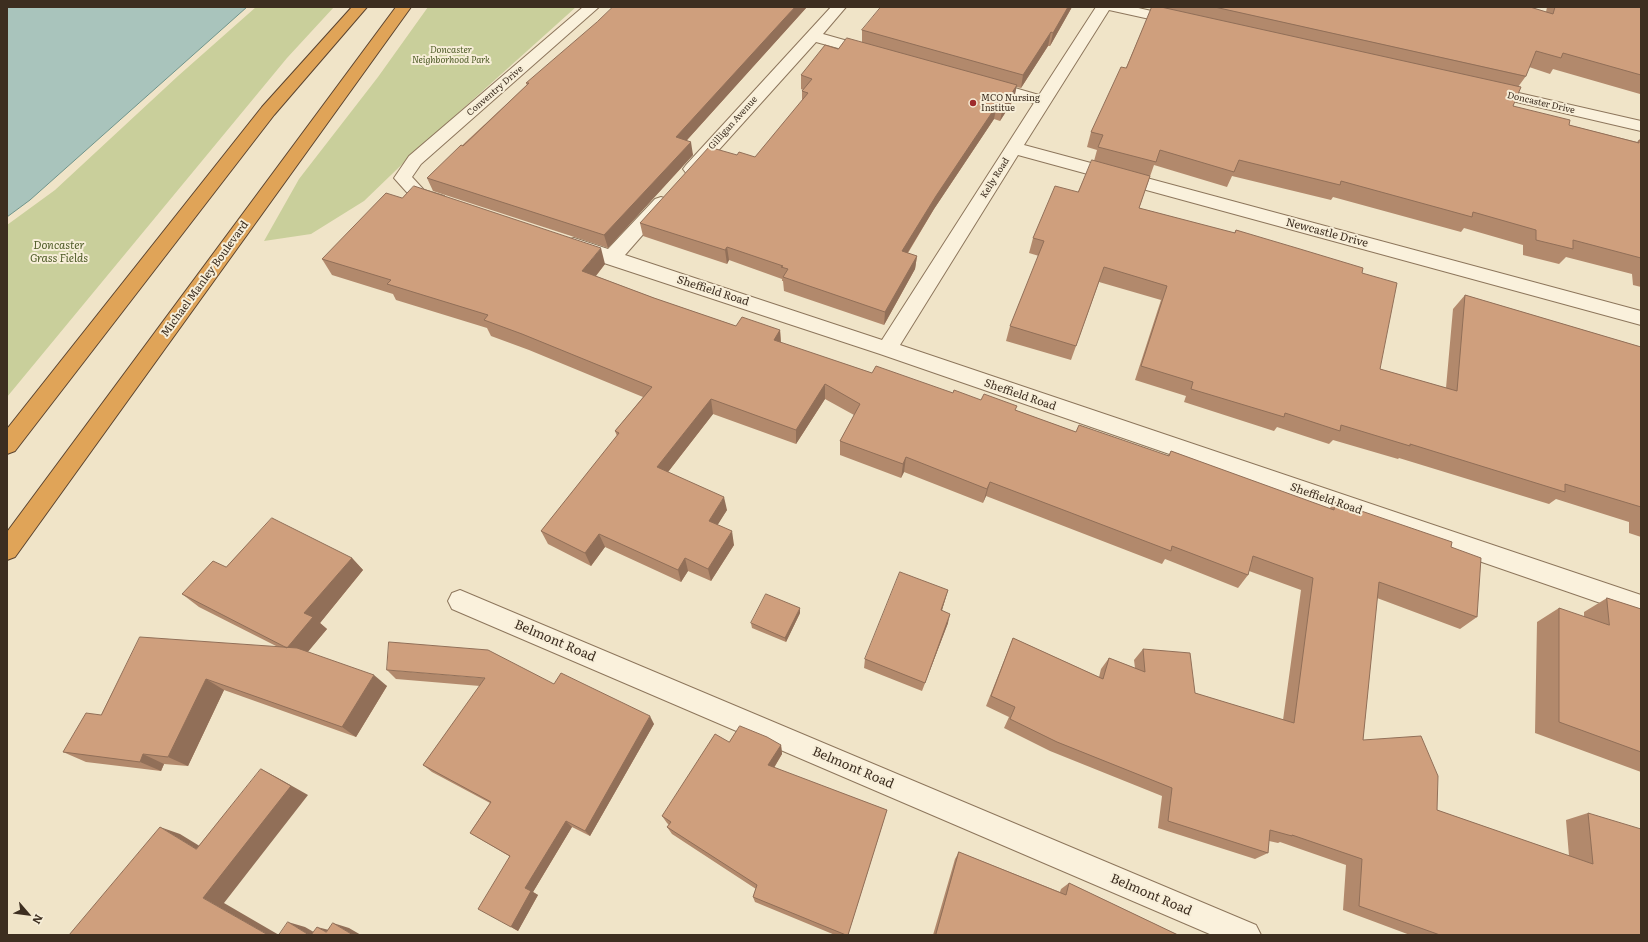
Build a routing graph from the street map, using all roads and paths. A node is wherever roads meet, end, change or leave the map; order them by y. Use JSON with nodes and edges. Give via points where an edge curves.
{"nodes":[{"id":1,"x":360,"y":7,"type":"edge"},
{"id":2,"x":404,"y":7,"type":"edge"},
{"id":3,"x":592,"y":7,"type":"edge"},
{"id":4,"x":839,"y":7,"type":"edge"},
{"id":5,"x":1103,"y":7,"type":"edge"},
{"id":6,"x":1114,"y":7,"type":"edge"},
{"id":7,"x":1191,"y":24,"type":"edge"},
{"id":8,"x":813,"y":36,"type":"junction"},
{"id":9,"x":882,"y":55,"type":"edge"},
{"id":10,"x":974,"y":82,"type":"edge"},
{"id":11,"x":1470,"y":87,"type":"edge"},
{"id":12,"x":1044,"y":101,"type":"junction"},
{"id":13,"x":1641,"y":126,"type":"edge"},
{"id":14,"x":1014,"y":148,"type":"junction"},
{"id":15,"x":456,"y":206,"type":"edge"},
{"id":16,"x":559,"y":240,"type":"edge"},
{"id":17,"x":611,"y":258,"type":"junction"},
{"id":18,"x":1641,"y":318,"type":"edge"},
{"id":19,"x":887,"y":349,"type":"junction"},
{"id":20,"x":7,"y":445,"type":"edge"},
{"id":21,"x":7,"y":550,"type":"edge"},
{"id":22,"x":460,"y":601,"type":"dead end"},
{"id":23,"x":1641,"y":606,"type":"edge"},
{"id":24,"x":1246,"y":935,"type":"edge"}],
"edges":[{"from":1,"to":20,"type":"highway","via":[[268,111]]},
{"from":2,"to":21,"type":"highway","name":"Michael Manley Boulevard"},
{"from":3,"to":15,"type":"street","name":"Conventry Drive","via":[[415,160],[403,178],[418,194]]},
{"from":4,"to":8,"type":"street","name":"Gilligan Avenue"},
{"from":5,"to":12,"type":"street","name":"Kelly Road"},
{"from":6,"to":7,"type":"street"},
{"from":8,"to":9,"type":"street"},
{"from":8,"to":17,"type":"street","name":"Gilligan Avenue"},
{"from":10,"to":12,"type":"street"},
{"from":11,"to":13,"type":"street","name":"Doncaster Drive"},
{"from":12,"to":14,"type":"street","name":"Kelly Road"},
{"from":14,"to":18,"type":"street","name":"Newcastle Drive"},
{"from":14,"to":19,"type":"street","name":"Kelly Road"},
{"from":16,"to":17,"type":"street","name":"Sheffield Road"},
{"from":17,"to":19,"type":"street","name":"Sheffield Road"},
{"from":19,"to":23,"type":"street","name":"Sheffield Road"},
{"from":22,"to":24,"type":"street","name":"Belmont Road"}]}
